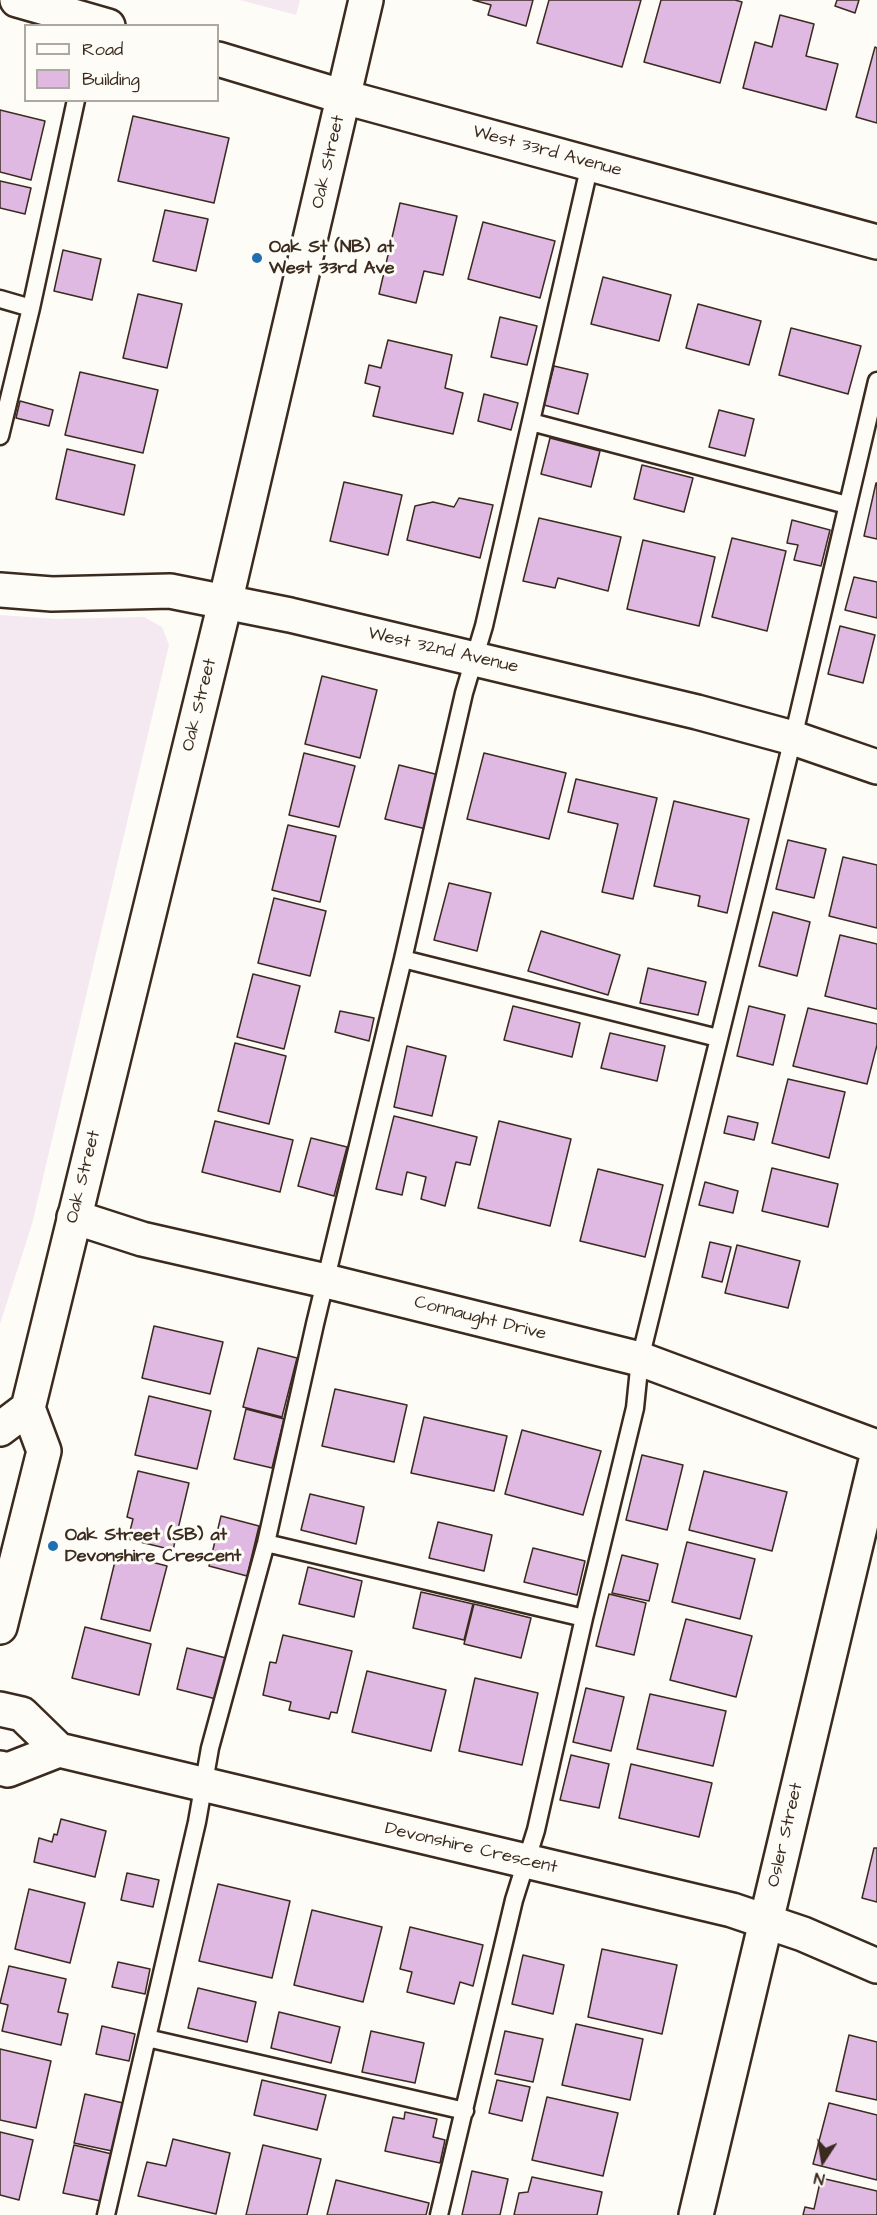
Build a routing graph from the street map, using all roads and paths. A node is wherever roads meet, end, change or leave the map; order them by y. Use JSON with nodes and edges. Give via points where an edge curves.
{"nodes":[{"id":1,"x":17,"y":0,"type":"edge"},
{"id":2,"x":366,"y":0,"type":"edge"},
{"id":3,"x":99,"y":24,"type":"edge"},
{"id":4,"x":219,"y":59,"type":"edge"},
{"id":5,"x":344,"y":97,"type":"junction"},
{"id":6,"x":76,"y":102,"type":"edge"},
{"id":7,"x":591,"y":164,"type":"junction"},
{"id":8,"x":877,"y":242,"type":"edge"},
{"id":9,"x":0,"y":299,"type":"edge"},
{"id":10,"x":31,"y":308,"type":"junction"},
{"id":11,"x":877,"y":381,"type":"edge"},
{"id":12,"x":531,"y":422,"type":"junction"},
{"id":13,"x":0,"y":436,"type":"edge"},
{"id":14,"x":847,"y":505,"type":"junction"},
{"id":15,"x":0,"y":590,"type":"edge"},
{"id":16,"x":225,"y":603,"type":"junction"},
{"id":17,"x":473,"y":658,"type":"junction"},
{"id":18,"x":793,"y":738,"type":"junction"},
{"id":19,"x":877,"y":767,"type":"edge"},
{"id":20,"x":403,"y":960,"type":"junction"},
{"id":21,"x":718,"y":1038,"type":"junction"},
{"id":22,"x":74,"y":1217,"type":"junction"},
{"id":23,"x":326,"y":1281,"type":"junction"},
{"id":24,"x":640,"y":1359,"type":"junction"},
{"id":25,"x":28,"y":1408,"type":"junction"},
{"id":26,"x":0,"y":1429,"type":"edge"},
{"id":27,"x":877,"y":1448,"type":"edge"},
{"id":28,"x":877,"y":1456,"type":"edge"},
{"id":29,"x":266,"y":1543,"type":"junction"},
{"id":30,"x":584,"y":1618,"type":"junction"},
{"id":31,"x":0,"y":1627,"type":"edge"},
{"id":32,"x":0,"y":1709,"type":"edge"},
{"id":33,"x":59,"y":1750,"type":"junction"},
{"id":34,"x":0,"y":1768,"type":"edge"},
{"id":35,"x":202,"y":1785,"type":"junction"},
{"id":36,"x":526,"y":1862,"type":"junction"},
{"id":37,"x":766,"y":1922,"type":"junction"},
{"id":38,"x":877,"y":1966,"type":"edge"},
{"id":39,"x":147,"y":2038,"type":"junction"},
{"id":40,"x":465,"y":2111,"type":"junction"},
{"id":41,"x":106,"y":2215,"type":"edge"},
{"id":42,"x":439,"y":2215,"type":"edge"},
{"id":43,"x":696,"y":2215,"type":"edge"}],
"edges":[{"from":1,"to":3,"type":"street"},
{"from":2,"to":5,"type":"street","name":"Oak Street"},
{"from":4,"to":5,"type":"street","name":"West 33rd Avenue"},
{"from":5,"to":7,"type":"street","name":"West 33rd Avenue"},
{"from":5,"to":16,"type":"street","name":"Oak Street"},
{"from":6,"to":10,"type":"lane"},
{"from":7,"to":8,"type":"street","name":"West 33rd Avenue"},
{"from":7,"to":12,"type":"lane"},
{"from":9,"to":10,"type":"lane"},
{"from":10,"to":13,"type":"lane"},
{"from":11,"to":14,"type":"lane"},
{"from":12,"to":14,"type":"lane"},
{"from":12,"to":17,"type":"lane","via":[[484,626]]},
{"from":14,"to":18,"type":"lane"},
{"from":15,"to":16,"type":"street","name":"West 32nd Avenue","via":[[52,594],[170,591]]},
{"from":16,"to":17,"type":"street","name":"West 32nd Avenue"},
{"from":16,"to":22,"type":"street","name":"Oak Street"},
{"from":17,"to":18,"type":"street","name":"West 32nd Avenue"},
{"from":17,"to":20,"type":"lane"},
{"from":18,"to":19,"type":"street","name":"West 32nd Avenue"},
{"from":18,"to":21,"type":"lane"},
{"from":20,"to":21,"type":"lane"},
{"from":20,"to":23,"type":"lane"},
{"from":21,"to":24,"type":"lane"},
{"from":22,"to":23,"type":"street","name":"Connaught Drive","via":[[142,1239]]},
{"from":22,"to":25,"type":"street","name":"Oak Street"},
{"from":23,"to":24,"type":"street","name":"Connaught Drive"},
{"from":23,"to":29,"type":"lane"},
{"from":24,"to":27,"type":"street","name":"Connaught Drive"},
{"from":24,"to":30,"type":"lane","via":[[635,1408]]},
{"from":25,"to":26,"type":"street"},
{"from":25,"to":31,"type":"street","via":[[44,1451]]},
{"from":28,"to":37,"type":"street","name":"Osler Street"},
{"from":29,"to":30,"type":"lane"},
{"from":29,"to":35,"type":"lane"},
{"from":30,"to":36,"type":"lane"},
{"from":32,"to":33,"type":"street","via":[[22,1714]]},
{"from":33,"to":34,"type":"street","via":[[8,1770]]},
{"from":33,"to":35,"type":"street","name":"Devonshire Crescent"},
{"from":35,"to":36,"type":"street","name":"Devonshire Crescent"},
{"from":35,"to":39,"type":"lane"},
{"from":36,"to":37,"type":"street","name":"Devonshire Crescent","via":[[732,1910]]},
{"from":36,"to":40,"type":"lane"},
{"from":37,"to":38,"type":"street","name":"Devonshire Crescent"},
{"from":37,"to":43,"type":"street","name":"Osler Street"},
{"from":39,"to":40,"type":"lane"},
{"from":39,"to":41,"type":"lane"},
{"from":40,"to":42,"type":"lane"}]}
